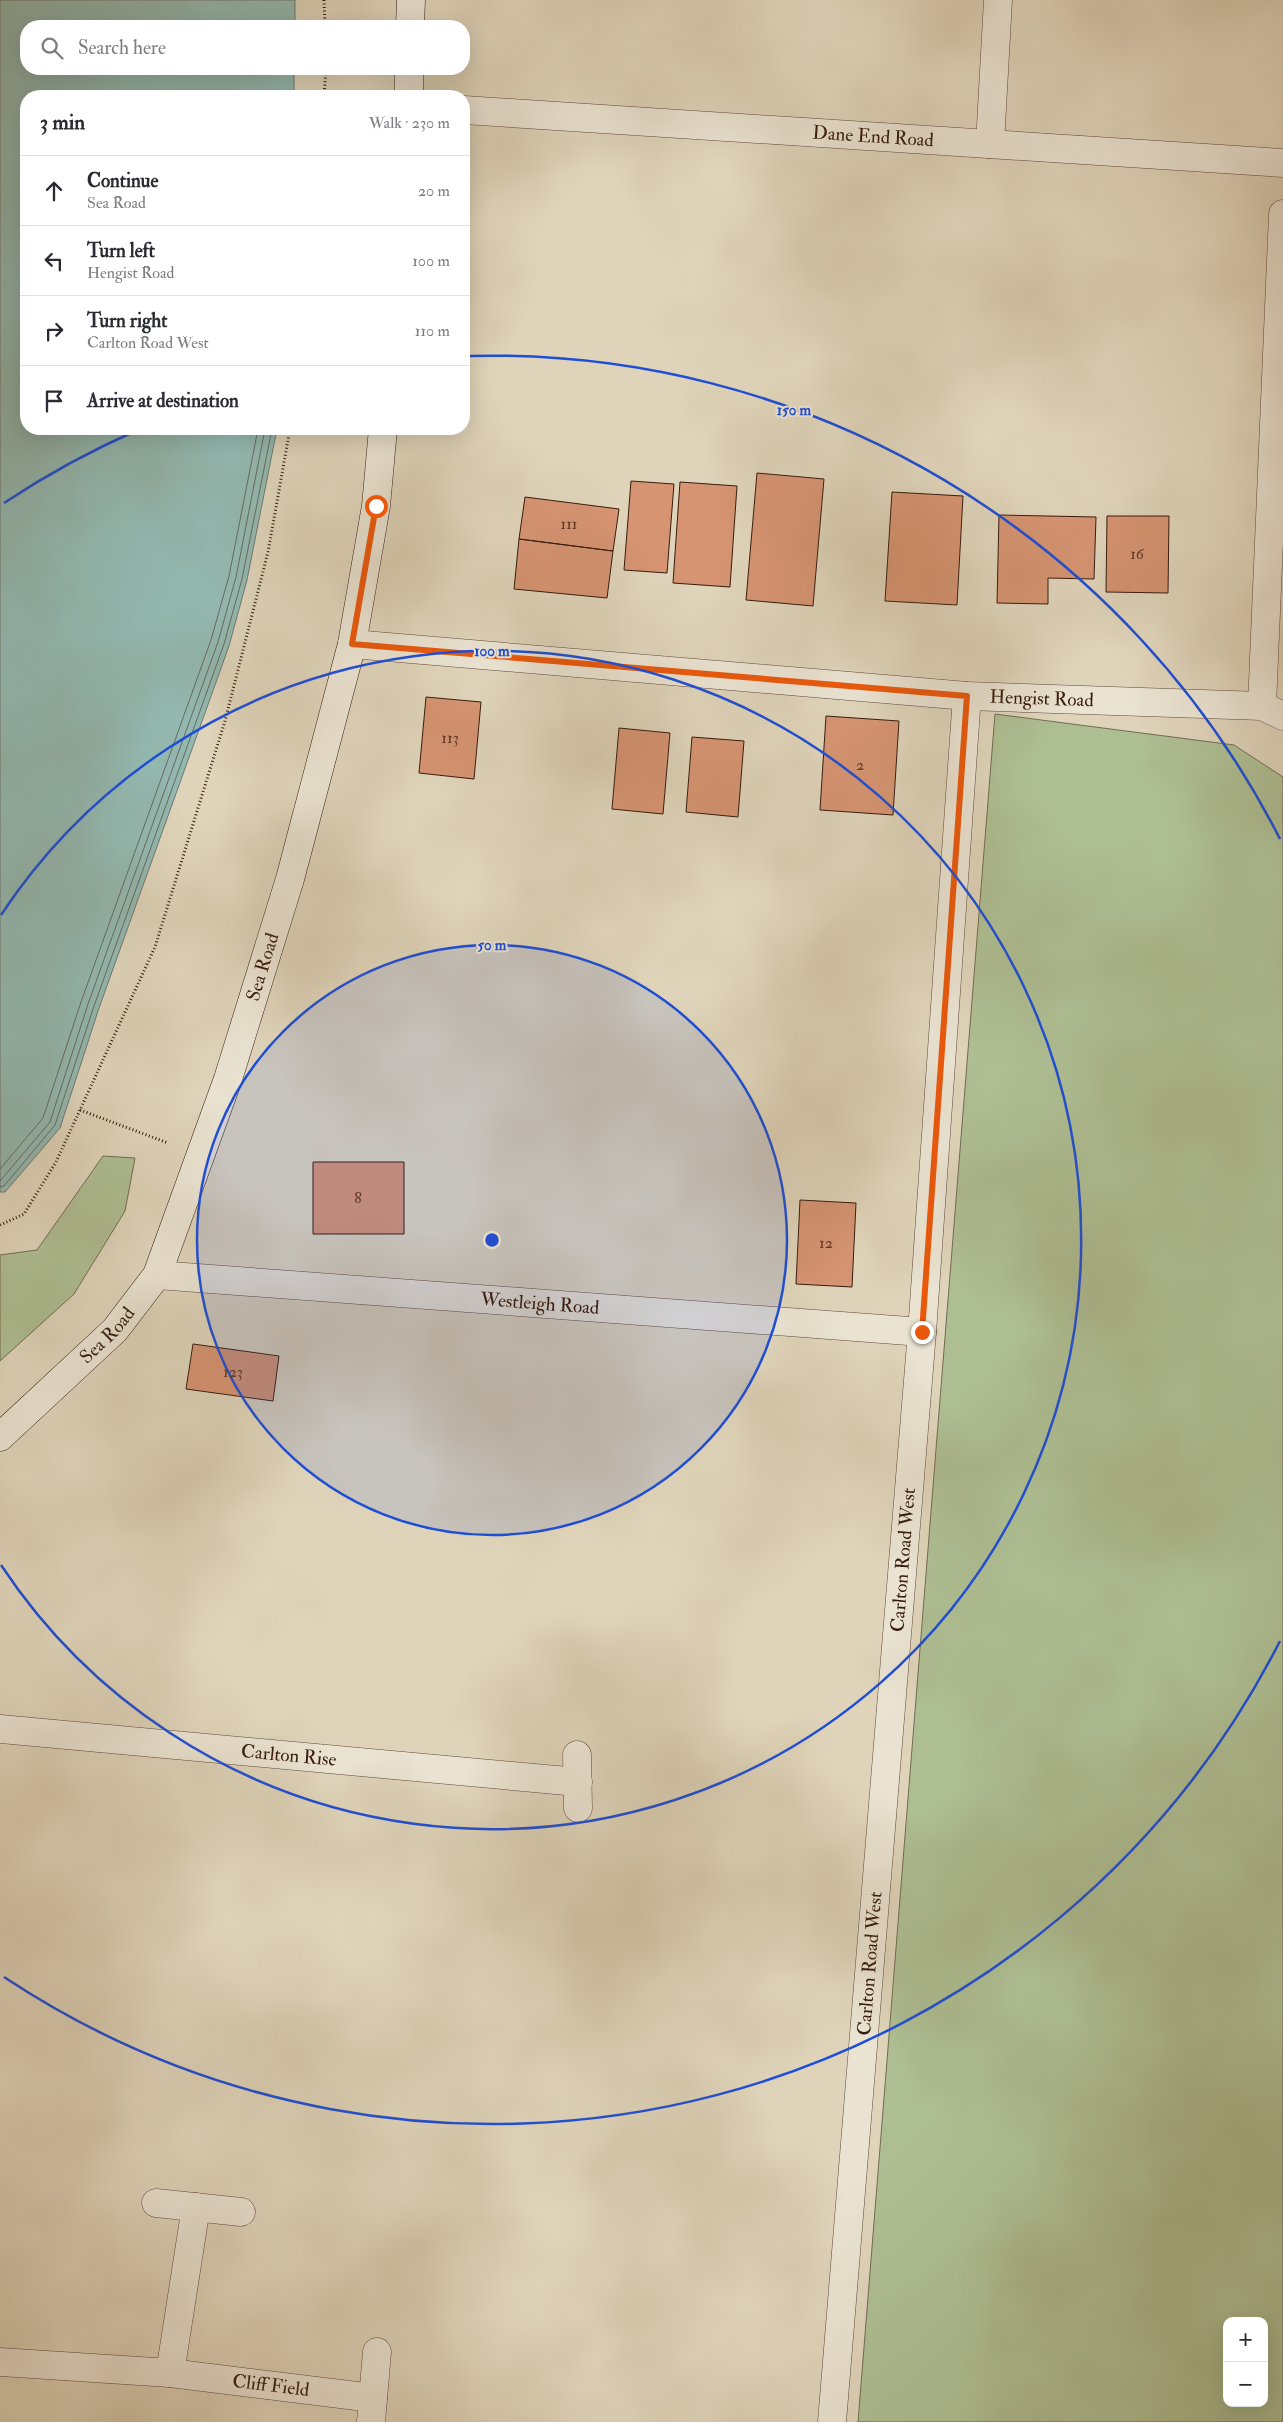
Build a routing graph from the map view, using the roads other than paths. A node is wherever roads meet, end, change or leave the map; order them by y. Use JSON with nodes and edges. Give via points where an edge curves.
{"nodes":[{"id":1,"x":411,"y":0,"type":"edge"},
{"id":2,"x":998,"y":0,"type":"edge"},
{"id":3,"x":410,"y":20,"type":"edge"},
{"id":4,"x":409,"y":75,"type":"edge"},
{"id":5,"x":409,"y":90,"type":"edge"},
{"id":6,"x":470,"y":110,"type":"edge"},
{"id":7,"x":990,"y":144,"type":"junction"},
{"id":8,"x":1283,"y":163,"type":"edge"},
{"id":9,"x":1283,"y":214,"type":"edge"},
{"id":10,"x":382,"y":435,"type":"edge"},
{"id":11,"x":352,"y":644,"type":"junction"},
{"id":12,"x":967,"y":696,"type":"junction"},
{"id":13,"x":1272,"y":711,"type":"edge"},
{"id":14,"x":157,"y":1275,"type":"junction"},
{"id":15,"x":922,"y":1332,"type":"junction"},
{"id":16,"x":0,"y":1437,"type":"edge"},
{"id":17,"x":0,"y":1729,"type":"edge"},
{"id":18,"x":577,"y":1755,"type":"dead end"},
{"id":19,"x":156,"y":2203,"type":"dead end"},
{"id":20,"x":196,"y":2208,"type":"junction"},
{"id":21,"x":242,"y":2212,"type":"dead end"},
{"id":22,"x":377,"y":2352,"type":"dead end"},
{"id":23,"x":0,"y":2362,"type":"edge"},
{"id":24,"x":170,"y":2372,"type":"junction"},
{"id":25,"x":372,"y":2410,"type":"edge"},
{"id":26,"x":832,"y":2422,"type":"edge"}],
"edges":[{"from":1,"to":3,"type":"street"},
{"from":2,"to":7,"type":"street"},
{"from":4,"to":5,"type":"street"},
{"from":6,"to":7,"type":"street","name":"Dane End Road"},
{"from":7,"to":8,"type":"street","name":"Dane End Road"},
{"from":9,"to":13,"type":"street"},
{"from":10,"to":11,"type":"street","name":"Sea Road","via":[[376,506]]},
{"from":11,"to":12,"type":"street","name":"Hengist Road"},
{"from":11,"to":14,"type":"street","name":"Sea Road","via":[[290,879],[224,1089]]},
{"from":12,"to":13,"type":"street","name":"Hengist Road"},
{"from":12,"to":15,"type":"street","name":"Carlton Road West"},
{"from":14,"to":15,"type":"street","name":"Westleigh Road"},
{"from":14,"to":16,"type":"street","name":"Sea Road","via":[[116,1330]]},
{"from":15,"to":26,"type":"street","name":"Carlton Road West"},
{"from":17,"to":18,"type":"street","name":"Carlton Rise","via":[[578,1795]]},
{"from":19,"to":20,"type":"street"},
{"from":20,"to":21,"type":"street"},
{"from":20,"to":24,"type":"street"},
{"from":22,"to":25,"type":"street","name":"Cliff Field"},
{"from":23,"to":24,"type":"street","name":"Cliff Field"},
{"from":24,"to":25,"type":"street","name":"Cliff Field"}]}
